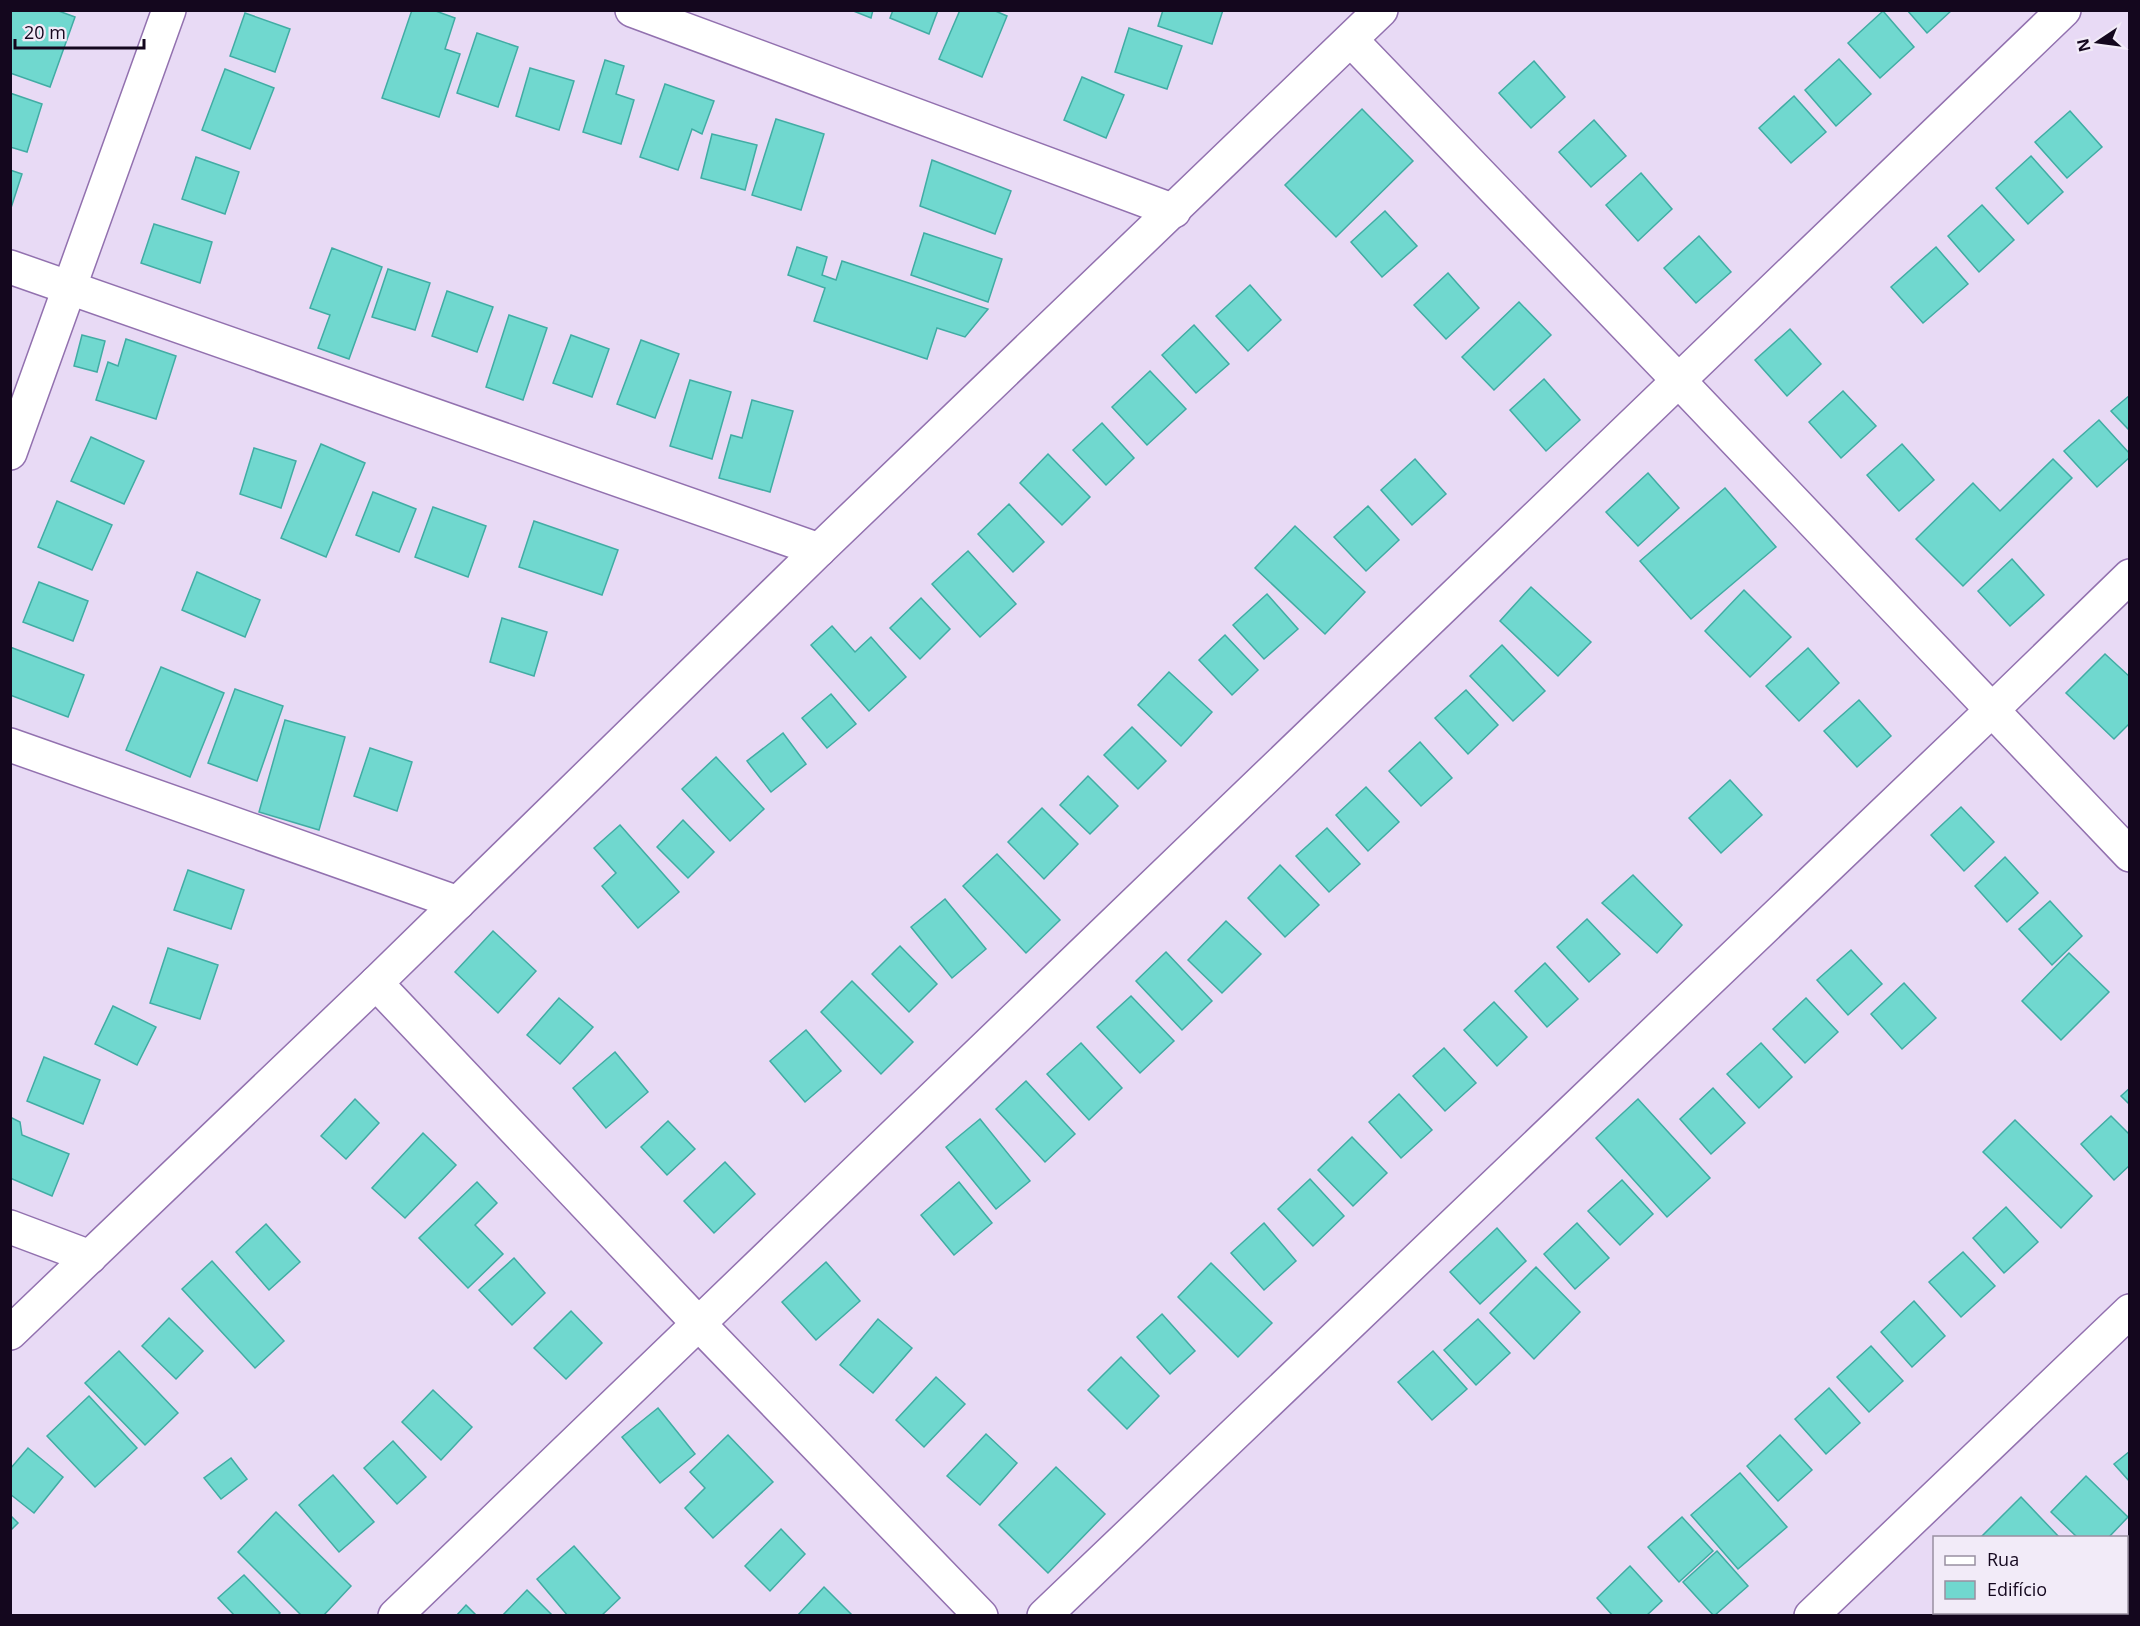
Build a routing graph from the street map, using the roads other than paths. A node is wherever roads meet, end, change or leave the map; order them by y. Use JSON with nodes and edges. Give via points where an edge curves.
{"nodes":[{"id":1,"x":169,"y":10,"type":"edge"},
{"id":2,"x":632,"y":10,"type":"edge"},
{"id":3,"x":1381,"y":10,"type":"edge"},
{"id":4,"x":2064,"y":10,"type":"edge"},
{"id":5,"x":1351,"y":39,"type":"junction"},
{"id":6,"x":1174,"y":211,"type":"junction"},
{"id":7,"x":10,"y":267,"type":"edge"},
{"id":8,"x":69,"y":288,"type":"junction"},
{"id":9,"x":1680,"y":382,"type":"junction"},
{"id":10,"x":10,"y":453,"type":"edge"},
{"id":11,"x":819,"y":550,"type":"junction"},
{"id":12,"x":2130,"y":576,"type":"edge"},
{"id":13,"x":1992,"y":710,"type":"junction"},
{"id":14,"x":10,"y":745,"type":"edge"},
{"id":15,"x":2130,"y":855,"type":"edge"},
{"id":16,"x":458,"y":903,"type":"junction"},
{"id":17,"x":376,"y":983,"type":"junction"},
{"id":18,"x":10,"y":1227,"type":"edge"},
{"id":19,"x":90,"y":1257,"type":"junction"},
{"id":20,"x":2130,"y":1311,"type":"edge"},
{"id":21,"x":697,"y":1322,"type":"junction"},
{"id":22,"x":10,"y":1333,"type":"edge"},
{"id":23,"x":395,"y":1616,"type":"edge"},
{"id":24,"x":981,"y":1616,"type":"edge"},
{"id":25,"x":1044,"y":1616,"type":"edge"},
{"id":26,"x":1810,"y":1616,"type":"edge"}],
"edges":[{"from":1,"to":8,"type":"street"},
{"from":2,"to":6,"type":"street"},
{"from":3,"to":5,"type":"street"},
{"from":4,"to":9,"type":"street"},
{"from":5,"to":6,"type":"street"},
{"from":5,"to":9,"type":"street"},
{"from":6,"to":11,"type":"street"},
{"from":7,"to":8,"type":"street"},
{"from":8,"to":10,"type":"street"},
{"from":8,"to":11,"type":"street"},
{"from":9,"to":13,"type":"street"},
{"from":9,"to":21,"type":"street"},
{"from":11,"to":16,"type":"street"},
{"from":12,"to":13,"type":"street"},
{"from":13,"to":15,"type":"street"},
{"from":13,"to":25,"type":"street"},
{"from":14,"to":16,"type":"street"},
{"from":16,"to":17,"type":"street"},
{"from":17,"to":19,"type":"street"},
{"from":17,"to":21,"type":"street"},
{"from":18,"to":19,"type":"street"},
{"from":19,"to":22,"type":"street"},
{"from":20,"to":26,"type":"street"},
{"from":21,"to":23,"type":"street"},
{"from":21,"to":24,"type":"street"}]}
